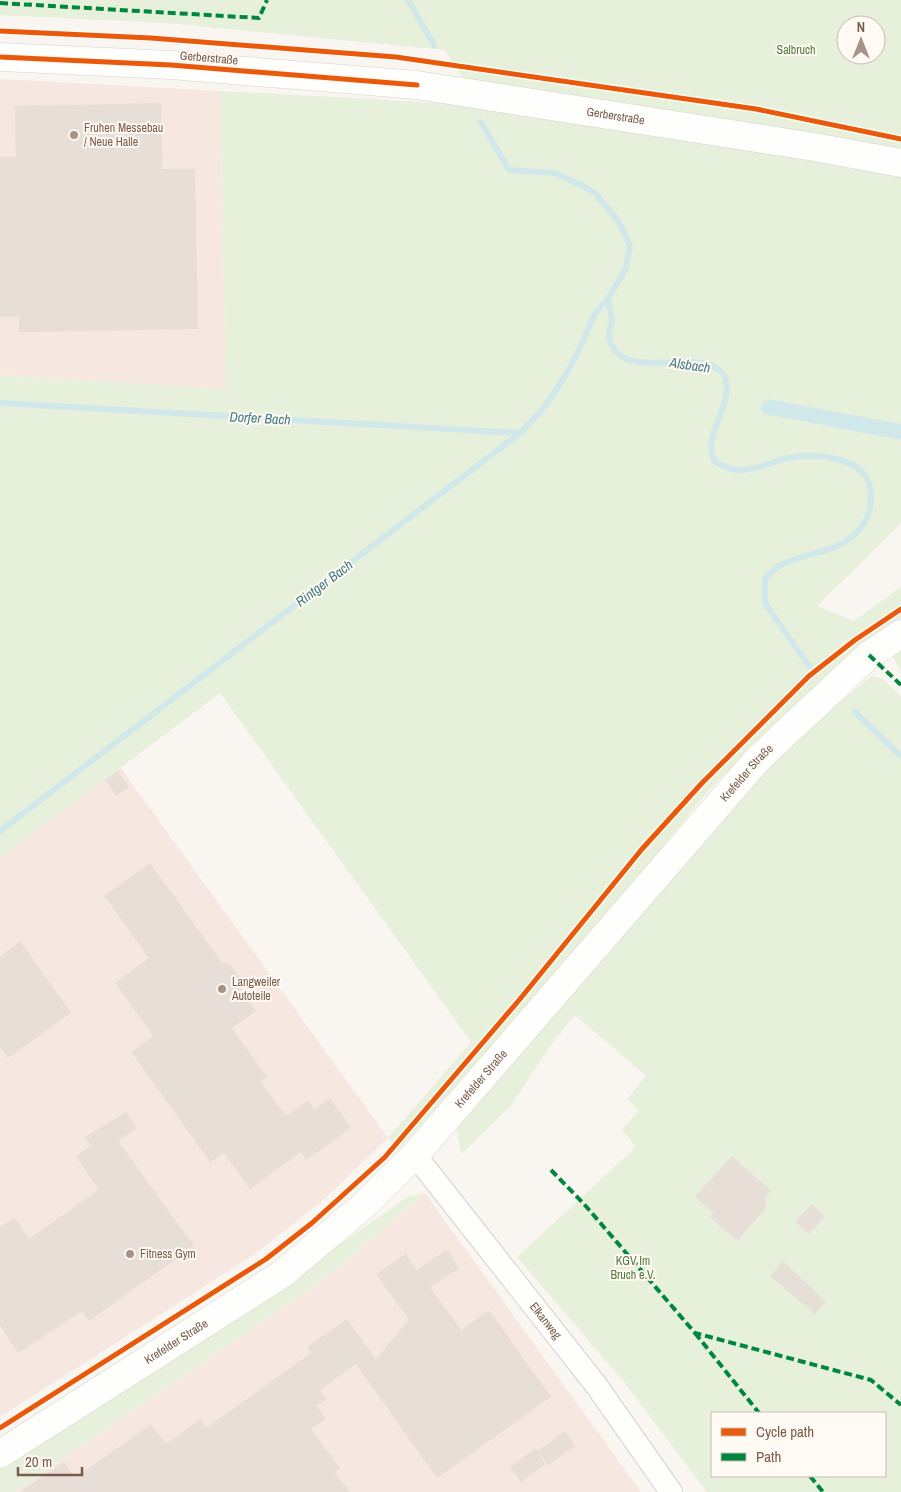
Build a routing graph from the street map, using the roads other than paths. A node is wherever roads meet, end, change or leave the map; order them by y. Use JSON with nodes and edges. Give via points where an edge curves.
{"nodes":[{"id":1,"x":0,"y":57,"type":"edge"},
{"id":2,"x":901,"y":163,"type":"edge"},
{"id":3,"x":901,"y":634,"type":"edge"},
{"id":4,"x":415,"y":1155,"type":"junction"},
{"id":5,"x":0,"y":1454,"type":"edge"},
{"id":6,"x":671,"y":1492,"type":"edge"}],
"edges":[{"from":1,"to":2,"type":"main road","name":"Gerberstraße","via":[[171,65],[417,85]]},
{"from":3,"to":4,"type":"main road","name":"Krefelder Straße","via":[[869,655],[758,759]]},
{"from":4,"to":5,"type":"main road","name":"Krefelder Straße","via":[[363,1206],[282,1274]]},
{"from":4,"to":6,"type":"street","name":"Elkanweg","via":[[596,1385]]}]}
